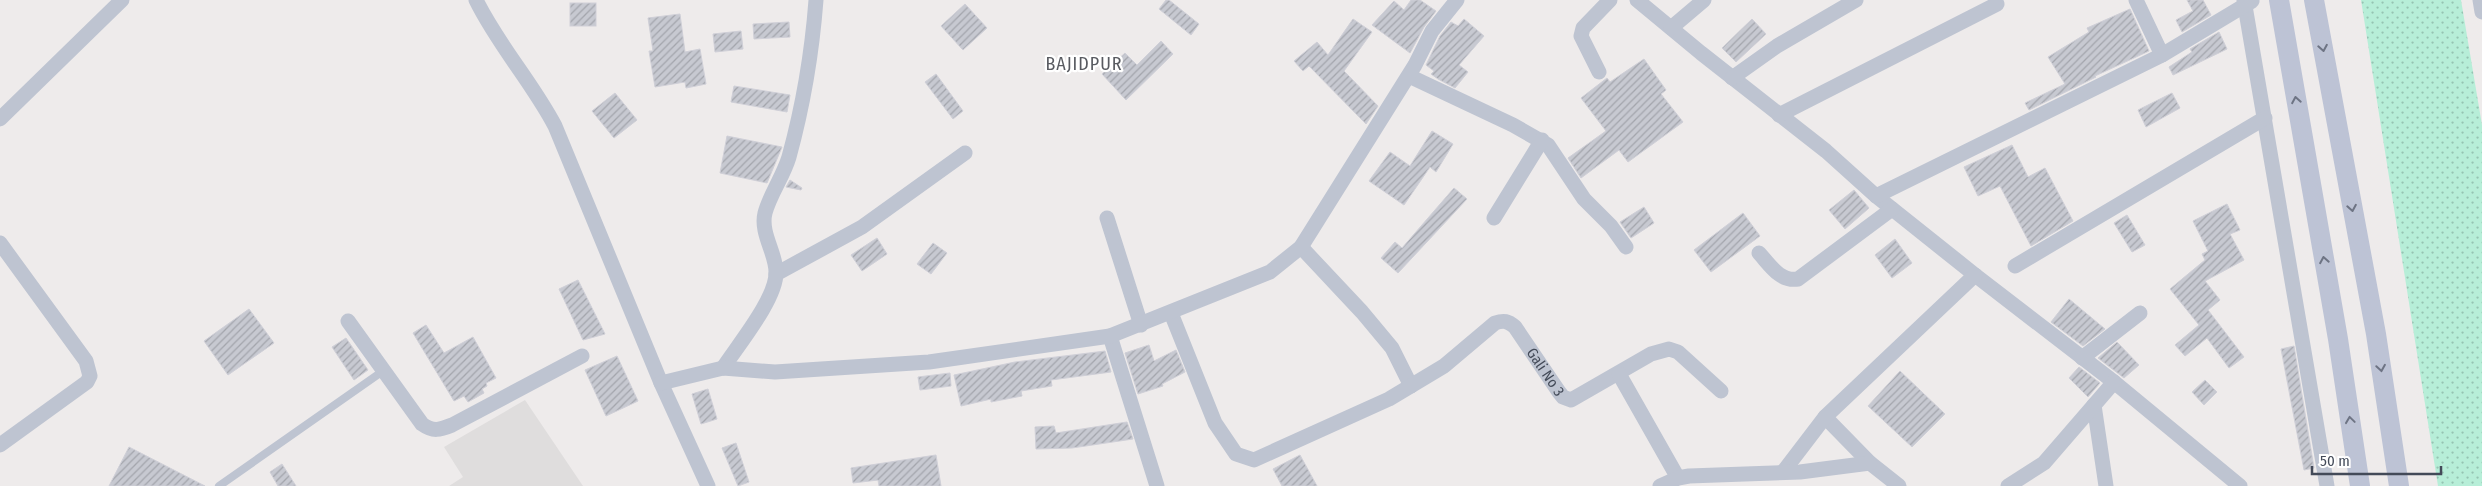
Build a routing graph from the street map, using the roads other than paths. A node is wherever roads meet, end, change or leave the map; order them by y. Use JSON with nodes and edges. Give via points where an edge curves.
{"nodes":[{"id":1,"x":122,"y":0,"type":"edge"},
{"id":2,"x":476,"y":0,"type":"edge"},
{"id":3,"x":816,"y":0,"type":"edge"},
{"id":4,"x":1457,"y":0,"type":"edge"},
{"id":5,"x":1610,"y":0,"type":"edge"},
{"id":6,"x":1637,"y":0,"type":"edge"},
{"id":7,"x":1704,"y":0,"type":"edge"},
{"id":8,"x":1856,"y":0,"type":"edge"},
{"id":9,"x":2136,"y":0,"type":"edge"},
{"id":10,"x":2279,"y":0,"type":"edge"},
{"id":11,"x":2314,"y":0,"type":"edge"},
{"id":12,"x":2480,"y":0,"type":"edge"},
{"id":13,"x":2248,"y":2,"type":"edge"},
{"id":14,"x":1997,"y":4,"type":"dead end"},
{"id":15,"x":2482,"y":12,"type":"edge"},
{"id":16,"x":1671,"y":28,"type":"junction"},
{"id":17,"x":2162,"y":55,"type":"junction"},
{"id":18,"x":1599,"y":72,"type":"dead end"},
{"id":19,"x":1409,"y":76,"type":"junction"},
{"id":20,"x":1732,"y":78,"type":"junction"},
{"id":21,"x":1779,"y":115,"type":"junction"},
{"id":22,"x":0,"y":118,"type":"edge"},
{"id":23,"x":2265,"y":118,"type":"junction"},
{"id":24,"x":1542,"y":140,"type":"junction"},
{"id":25,"x":965,"y":153,"type":"dead end"},
{"id":26,"x":1876,"y":196,"type":"junction"},
{"id":27,"x":1892,"y":209,"type":"junction"},
{"id":28,"x":1107,"y":218,"type":"dead end"},
{"id":29,"x":1494,"y":218,"type":"dead end"},
{"id":30,"x":0,"y":243,"type":"edge"},
{"id":31,"x":1301,"y":247,"type":"junction"},
{"id":32,"x":1626,"y":247,"type":"dead end"},
{"id":33,"x":1759,"y":253,"type":"dead end"},
{"id":34,"x":2015,"y":266,"type":"dead end"},
{"id":35,"x":776,"y":274,"type":"junction"},
{"id":36,"x":1974,"y":275,"type":"junction"},
{"id":37,"x":1171,"y":313,"type":"junction"},
{"id":38,"x":2140,"y":313,"type":"dead end"},
{"id":39,"x":348,"y":321,"type":"dead end"},
{"id":40,"x":1141,"y":325,"type":"junction"},
{"id":41,"x":1110,"y":336,"type":"junction"},
{"id":42,"x":582,"y":356,"type":"dead end"},
{"id":43,"x":2082,"y":358,"type":"junction"},
{"id":44,"x":723,"y":368,"type":"junction"},
{"id":45,"x":383,"y":371,"type":"junction"},
{"id":46,"x":1619,"y":374,"type":"junction"},
{"id":47,"x":2114,"y":382,"type":"junction"},
{"id":48,"x":661,"y":383,"type":"junction"},
{"id":49,"x":1411,"y":386,"type":"junction"},
{"id":50,"x":1721,"y":391,"type":"dead end"},
{"id":51,"x":2094,"y":405,"type":"junction"},
{"id":52,"x":1825,"y":417,"type":"junction"},
{"id":53,"x":0,"y":445,"type":"edge"},
{"id":54,"x":1870,"y":462,"type":"junction"},
{"id":55,"x":1783,"y":472,"type":"junction"},
{"id":56,"x":1678,"y":478,"type":"junction"},
{"id":57,"x":218,"y":486,"type":"edge"},
{"id":58,"x":708,"y":486,"type":"edge"},
{"id":59,"x":1157,"y":486,"type":"edge"},
{"id":60,"x":1660,"y":486,"type":"edge"},
{"id":61,"x":1899,"y":486,"type":"edge"},
{"id":62,"x":2008,"y":486,"type":"edge"},
{"id":63,"x":2106,"y":486,"type":"edge"},
{"id":64,"x":2240,"y":486,"type":"edge"},
{"id":65,"x":2328,"y":486,"type":"edge"},
{"id":66,"x":2360,"y":486,"type":"edge"},
{"id":67,"x":2399,"y":486,"type":"edge"}],
"edges":[{"from":1,"to":22,"type":"street"},
{"from":2,"to":48,"type":"street","via":[[487,23],[541,100],[554,126]]},
{"from":3,"to":35,"type":"street","via":[[810,66],[788,157],[764,214]]},
{"from":4,"to":19,"type":"street","via":[[1432,31]]},
{"from":5,"to":18,"type":"street","via":[[1583,28],[1581,36]]},
{"from":6,"to":16,"type":"street"},
{"from":7,"to":16,"type":"street"},
{"from":8,"to":20,"type":"street","via":[[1777,46]]},
{"from":9,"to":17,"type":"street"},
{"from":66,"to":10,"type":"street","one_way":true},
{"from":11,"to":67,"type":"street","one_way":true,"via":[[2376,334]]},
{"from":12,"to":15,"type":"street"},
{"from":13,"to":17,"type":"street"},
{"from":13,"to":23,"type":"street"},
{"from":14,"to":21,"type":"street"},
{"from":16,"to":20,"type":"street"},
{"from":17,"to":26,"type":"street"},
{"from":19,"to":24,"type":"street"},
{"from":19,"to":31,"type":"street"},
{"from":20,"to":21,"type":"street"},
{"from":21,"to":26,"type":"street"},
{"from":23,"to":34,"type":"street"},
{"from":23,"to":65,"type":"street"},
{"from":24,"to":29,"type":"street"},
{"from":24,"to":32,"type":"street","via":[[1584,199],[1611,226]]},
{"from":25,"to":35,"type":"street","via":[[862,227]]},
{"from":26,"to":27,"type":"street"},
{"from":27,"to":33,"type":"street","via":[[1798,279],[1782,277]]},
{"from":27,"to":36,"type":"street"},
{"from":28,"to":40,"type":"street"},
{"from":30,"to":53,"type":"street","via":[[86,361],[90,376]]},
{"from":31,"to":37,"type":"street","via":[[1270,272]]},
{"from":31,"to":49,"type":"street","via":[[1392,348]]},
{"from":35,"to":44,"type":"street","via":[[770,297]]},
{"from":36,"to":43,"type":"street"},
{"from":36,"to":52,"type":"street"},
{"from":37,"to":40,"type":"street"},
{"from":37,"to":49,"type":"street","via":[[1215,423],[1236,454],[1243,458],[1261,458],[1390,399]]},
{"from":38,"to":43,"type":"street"},
{"from":39,"to":45,"type":"street"},
{"from":40,"to":41,"type":"street"},
{"from":41,"to":44,"type":"street","via":[[920,362],[775,372]]},
{"from":41,"to":59,"type":"street"},
{"from":42,"to":45,"type":"street","via":[[438,430],[422,424]]},
{"from":43,"to":47,"type":"street"},
{"from":44,"to":48,"type":"street"},
{"from":45,"to":57,"type":"lane"},
{"from":46,"to":49,"type":"street","name":"Gali No 3","via":[[1571,400],[1563,397],[1515,327],[1503,321],[1496,323],[1444,366]]},
{"from":46,"to":50,"type":"street","via":[[1651,354],[1669,349],[1678,352]]},
{"from":46,"to":56,"type":"street"},
{"from":47,"to":51,"type":"street"},
{"from":47,"to":64,"type":"street"},
{"from":48,"to":58,"type":"street"},
{"from":51,"to":62,"type":"street","via":[[2044,463]]},
{"from":51,"to":63,"type":"street"},
{"from":52,"to":54,"type":"street"},
{"from":52,"to":55,"type":"street"},
{"from":54,"to":55,"type":"street"},
{"from":54,"to":61,"type":"street"},
{"from":55,"to":56,"type":"street"},
{"from":56,"to":60,"type":"street"}]}
